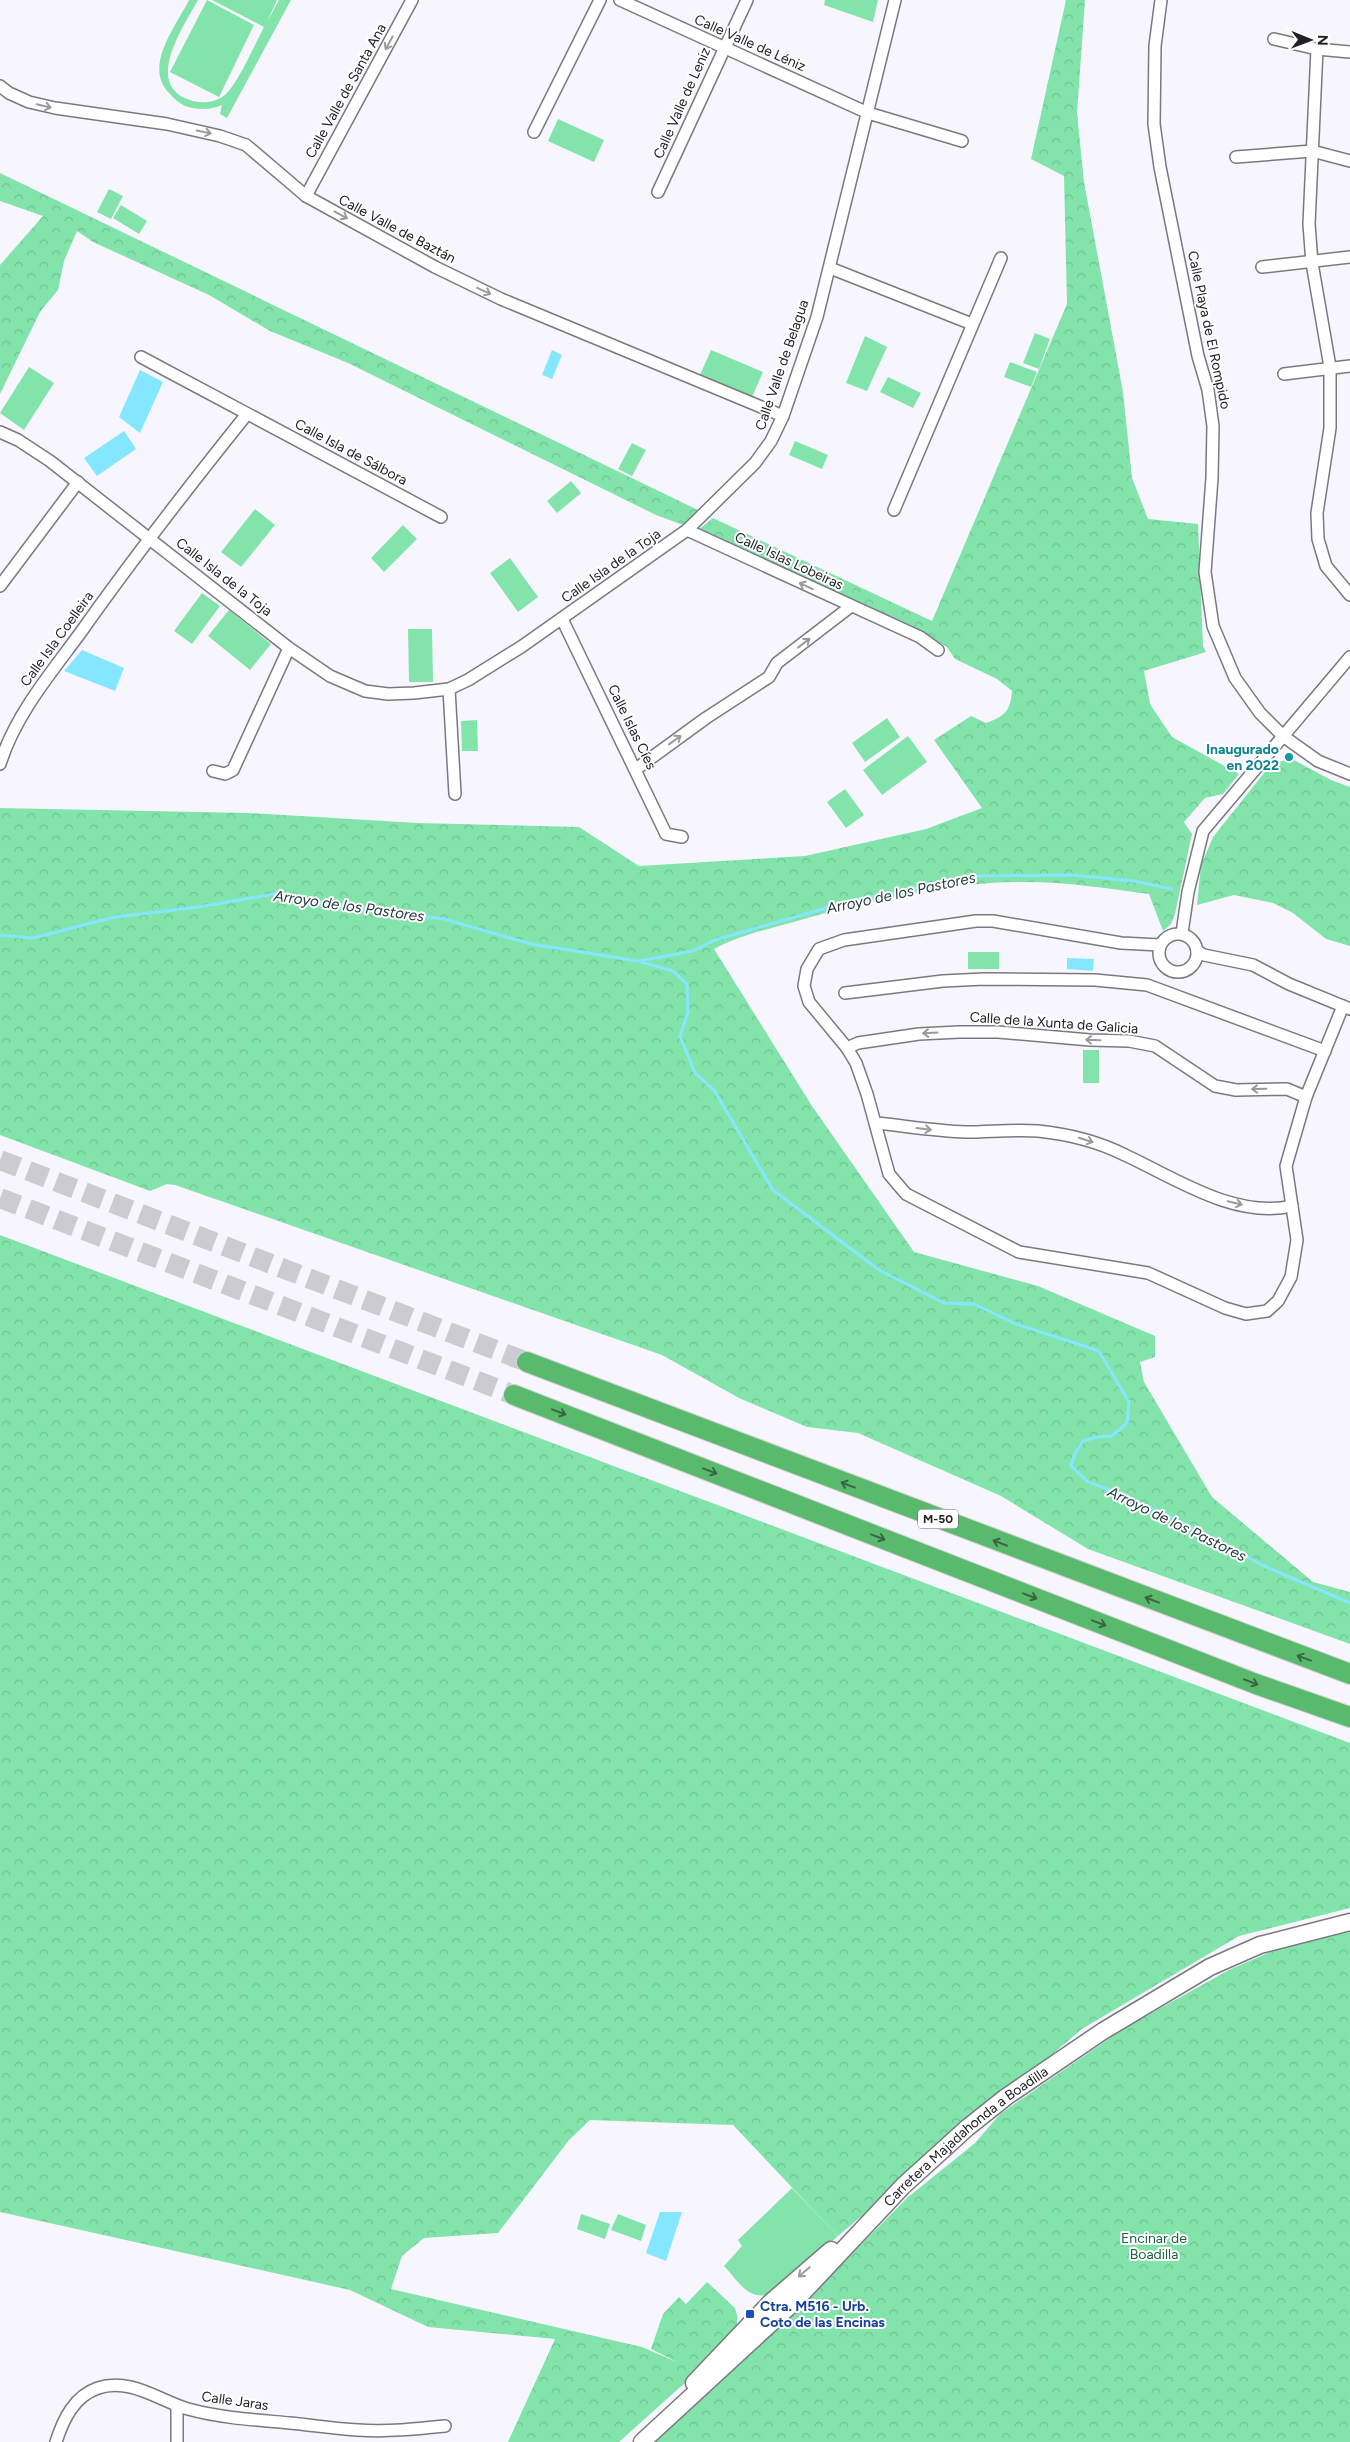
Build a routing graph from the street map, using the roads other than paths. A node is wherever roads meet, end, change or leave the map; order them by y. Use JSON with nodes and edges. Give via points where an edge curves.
{"nodes":[{"id":1,"x":412,"y":0,"type":"edge"},
{"id":2,"x":600,"y":0,"type":"edge"},
{"id":3,"x":620,"y":0,"type":"edge"},
{"id":4,"x":747,"y":0,"type":"edge"},
{"id":5,"x":895,"y":0,"type":"edge"},
{"id":6,"x":1160,"y":0,"type":"edge"},
{"id":7,"x":1274,"y":39,"type":"dead end"},
{"id":8,"x":724,"y":48,"type":"junction"},
{"id":9,"x":1317,"y":50,"type":"junction"},
{"id":10,"x":1350,"y":52,"type":"edge"},
{"id":11,"x":0,"y":86,"type":"edge"},
{"id":12,"x":868,"y":113,"type":"junction"},
{"id":13,"x":534,"y":132,"type":"dead end"},
{"id":14,"x":962,"y":141,"type":"dead end"},
{"id":15,"x":1312,"y":151,"type":"junction"},
{"id":16,"x":1236,"y":158,"type":"dead end"},
{"id":17,"x":1350,"y":161,"type":"edge"},
{"id":18,"x":658,"y":192,"type":"dead end"},
{"id":19,"x":306,"y":196,"type":"junction"},
{"id":20,"x":1350,"y":257,"type":"edge"},
{"id":21,"x":1000,"y":258,"type":"dead end"},
{"id":22,"x":1312,"y":262,"type":"junction"},
{"id":23,"x":1262,"y":267,"type":"dead end"},
{"id":24,"x":830,"y":268,"type":"junction"},
{"id":25,"x":972,"y":324,"type":"junction"},
{"id":26,"x":141,"y":357,"type":"dead end"},
{"id":27,"x":1350,"y":366,"type":"edge"},
{"id":28,"x":1330,"y":367,"type":"junction"},
{"id":29,"x":1284,"y":374,"type":"dead end"},
{"id":30,"x":247,"y":414,"type":"junction"},
{"id":31,"x":783,"y":416,"type":"junction"},
{"id":32,"x":0,"y":432,"type":"edge"},
{"id":33,"x":78,"y":482,"type":"junction"},
{"id":34,"x":894,"y":510,"type":"dead end"},
{"id":35,"x":441,"y":517,"type":"dead end"},
{"id":36,"x":687,"y":530,"type":"junction"},
{"id":37,"x":149,"y":537,"type":"junction"},
{"id":38,"x":0,"y":586,"type":"edge"},
{"id":39,"x":1350,"y":595,"type":"edge"},
{"id":40,"x":850,"y":606,"type":"junction"},
{"id":41,"x":562,"y":619,"type":"junction"},
{"id":42,"x":289,"y":648,"type":"junction"},
{"id":43,"x":938,"y":650,"type":"dead end"},
{"id":44,"x":1350,"y":657,"type":"edge"},
{"id":45,"x":449,"y":689,"type":"junction"},
{"id":46,"x":1283,"y":736,"type":"junction"},
{"id":47,"x":0,"y":764,"type":"edge"},
{"id":48,"x":636,"y":769,"type":"junction"},
{"id":49,"x":214,"y":771,"type":"dead end"},
{"id":50,"x":1350,"y":774,"type":"edge"},
{"id":51,"x":455,"y":794,"type":"dead end"},
{"id":52,"x":682,"y":837,"type":"dead end"},
{"id":53,"x":1182,"y":933,"type":"junction"},
{"id":54,"x":1160,"y":945,"type":"junction"},
{"id":55,"x":1197,"y":951,"type":"junction"},
{"id":56,"x":845,"y":993,"type":"dead end"},
{"id":57,"x":1346,"y":1007,"type":"edge"},
{"id":58,"x":847,"y":1048,"type":"junction"},
{"id":59,"x":1325,"y":1051,"type":"junction"},
{"id":60,"x":1306,"y":1097,"type":"junction"},
{"id":61,"x":876,"y":1123,"type":"junction"},
{"id":62,"x":1292,"y":1206,"type":"junction"},
{"id":63,"x":527,"y":1362,"type":"tunnel mouth"},
{"id":64,"x":514,"y":1395,"type":"tunnel mouth"},
{"id":65,"x":1350,"y":1674,"type":"edge"},
{"id":66,"x":1350,"y":1717,"type":"edge"},
{"id":67,"x":1350,"y":1922,"type":"edge"},
{"id":68,"x":177,"y":2406,"type":"junction"},
{"id":69,"x":445,"y":2426,"type":"dead end"},
{"id":70,"x":56,"y":2442,"type":"edge"},
{"id":71,"x":177,"y":2442,"type":"edge"},
{"id":72,"x":642,"y":2442,"type":"edge"}],
"edges":[{"from":1,"to":19,"type":"street","name":"Calle Valle de Santa Ana","one_way":true},
{"from":2,"to":13,"type":"street"},
{"from":3,"to":8,"type":"street","name":"Calle Valle de Léniz"},
{"from":4,"to":8,"type":"street","name":"Calle Valle de Leniz"},
{"from":5,"to":12,"type":"street","name":"Calle Valle de Belagua"},
{"from":6,"to":46,"type":"street","name":"Calle Playa de El Rompido","via":[[1155,46],[1154,124],[1213,426],[1205,572],[1213,626],[1235,678],[1260,713]]},
{"from":7,"to":9,"type":"street"},
{"from":8,"to":12,"type":"street","name":"Calle Valle de Léniz"},
{"from":8,"to":18,"type":"street","name":"Calle Valle de Leniz"},
{"from":9,"to":10,"type":"street"},
{"from":9,"to":15,"type":"street"},
{"from":11,"to":19,"type":"street","name":"Calle Valle de Baztán","one_way":true,"via":[[29,102],[167,124],[246,145]]},
{"from":12,"to":14,"type":"street"},
{"from":12,"to":24,"type":"street","name":"Calle Valle de Belagua"},
{"from":15,"to":16,"type":"street"},
{"from":15,"to":17,"type":"street"},
{"from":15,"to":22,"type":"street","via":[[1309,224]]},
{"from":19,"to":31,"type":"street","name":"Calle Valle de Baztán","one_way":true,"via":[[435,268],[501,299]]},
{"from":20,"to":22,"type":"street"},
{"from":21,"to":25,"type":"street"},
{"from":22,"to":23,"type":"street"},
{"from":22,"to":28,"type":"street"},
{"from":24,"to":25,"type":"street"},
{"from":24,"to":31,"type":"street","name":"Calle Valle de Belagua"},
{"from":25,"to":34,"type":"street"},
{"from":26,"to":30,"type":"street","name":"Calle Isla de Sálbora"},
{"from":27,"to":28,"type":"street"},
{"from":28,"to":29,"type":"street"},
{"from":28,"to":39,"type":"street","via":[[1330,428],[1317,513],[1318,539],[1326,566]]},
{"from":30,"to":35,"type":"street","name":"Calle Isla de Sálbora"},
{"from":30,"to":37,"type":"street"},
{"from":31,"to":36,"type":"street","name":"Calle Valle de Belagua","via":[[772,441],[755,463]]},
{"from":32,"to":33,"type":"street","name":"Calle Isla de la Toja","via":[[18,440]]},
{"from":33,"to":37,"type":"street","name":"Calle Isla de la Toja"},
{"from":33,"to":38,"type":"street"},
{"from":40,"to":36,"type":"street","name":"Calle Islas Lobeiras","one_way":true},
{"from":36,"to":41,"type":"street","name":"Calle Isla de la Toja"},
{"from":37,"to":42,"type":"street","name":"Calle Isla de la Toja"},
{"from":37,"to":47,"type":"street","name":"Calle Isla Coelleira","via":[[30,702]]},
{"from":40,"to":43,"type":"street","via":[[920,637]]},
{"from":48,"to":40,"type":"street","name":"Calle Islas Lobeiras","one_way":true,"via":[[769,677],[777,664]]},
{"from":41,"to":45,"type":"street","name":"Calle Isla de la Toja","via":[[491,666]]},
{"from":41,"to":48,"type":"street","name":"Calle Islas Cíes"},
{"from":42,"to":45,"type":"street","name":"Calle Isla de la Toja","via":[[330,676],[365,691],[388,694]]},
{"from":42,"to":49,"type":"street","via":[[233,770],[225,774]]},
{"from":44,"to":46,"type":"street"},
{"from":45,"to":51,"type":"street"},
{"from":46,"to":50,"type":"street","name":"Calle Playa de El Rompido","via":[[1318,761]]},
{"from":46,"to":53,"type":"street","via":[[1203,831]]},
{"from":48,"to":52,"type":"street","name":"Calle Islas Cíes","via":[[666,834]]},
{"from":53,"to":54,"type":"street","via":[[1169,935]]},
{"from":53,"to":55,"type":"street","via":[[1193,940]]},
{"from":54,"to":55,"type":"street","via":[[1159,956],[1164,966],[1175,972],[1186,970],[1195,962]]},
{"from":54,"to":58,"type":"street","via":[[1121,943],[993,921],[844,940],[819,949],[807,970],[804,986],[809,1002]]},
{"from":55,"to":57,"type":"street","via":[[1253,965]]},
{"from":56,"to":59,"type":"street","via":[[976,980],[1095,980],[1147,985]]},
{"from":57,"to":59,"type":"street"},
{"from":60,"to":58,"type":"street","name":"Calle de la Xunta de Galicia","one_way":true,"via":[[1287,1089],[1236,1090],[1216,1086],[1155,1046],[1128,1040],[959,1032],[919,1034],[858,1043]]},
{"from":58,"to":61,"type":"street","via":[[856,1063]]},
{"from":59,"to":60,"type":"street"},
{"from":60,"to":62,"type":"street","via":[[1286,1166]]},
{"from":61,"to":62,"type":"street","one_way":true,"via":[[940,1131],[1039,1131],[1081,1138],[1125,1154],[1177,1183],[1213,1197],[1274,1210]]},
{"from":61,"to":62,"type":"street","via":[[889,1174],[906,1194],[959,1222],[1019,1252],[1148,1273],[1225,1308],[1246,1314],[1267,1311],[1278,1301],[1291,1277],[1297,1240]]},
{"from":65,"to":63,"type":"highway","number":"M-50","one_way":true},
{"from":64,"to":66,"type":"highway","one_way":true,"via":[[1247,1681]]},
{"from":67,"to":72,"type":"street","name":"Carretera Majadahonda a Boadilla","via":[[1260,1945],[1210,1967],[1046,2069],[967,2128],[870,2220],[771,2302],[687,2390],[667,2419]]},
{"from":68,"to":69,"type":"street","name":"Calle Jaras","via":[[215,2415],[358,2430]]},
{"from":68,"to":70,"type":"street","name":"Calle Jaras","via":[[141,2390],[115,2386],[98,2388],[80,2397],[62,2422]]},
{"from":68,"to":71,"type":"street"}]}
